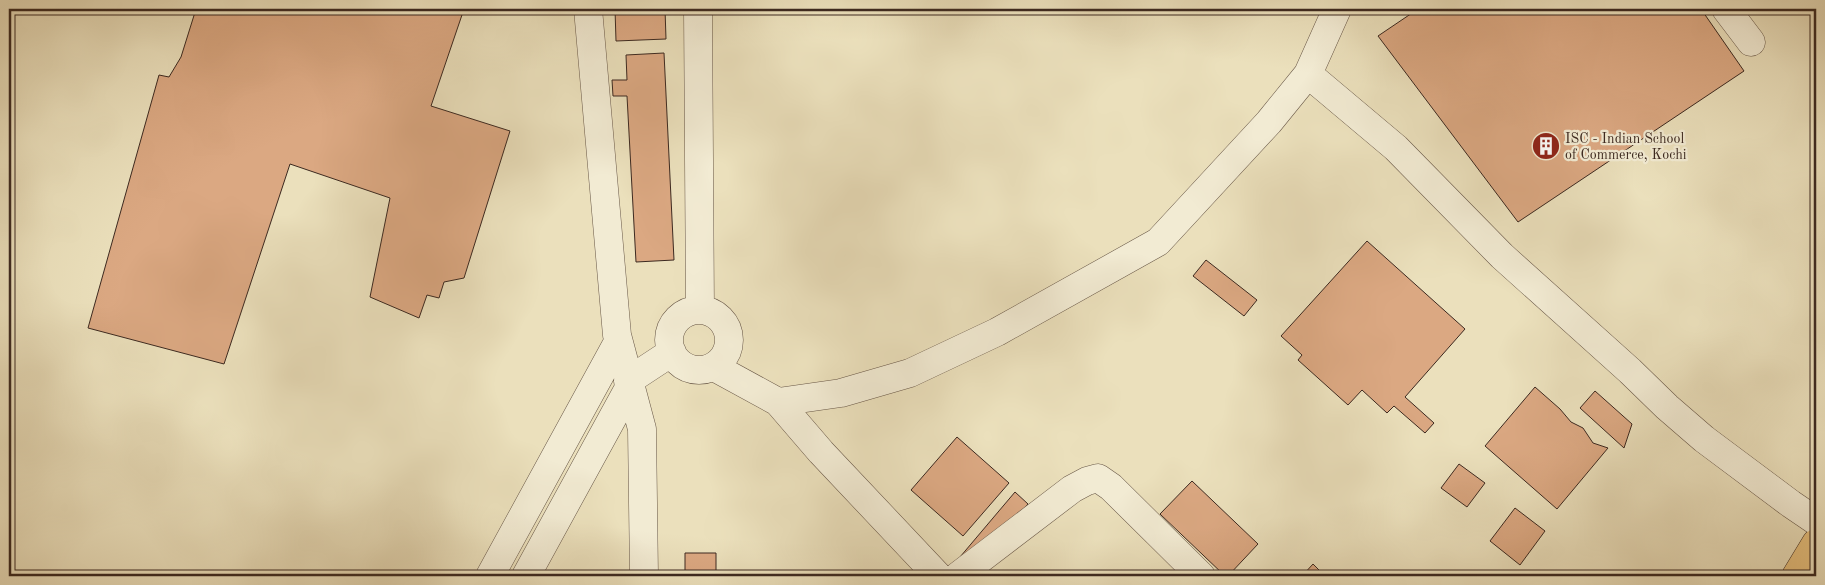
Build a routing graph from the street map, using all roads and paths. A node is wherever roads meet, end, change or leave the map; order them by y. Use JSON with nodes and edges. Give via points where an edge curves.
{"nodes":[{"id":1,"x":588,"y":9,"type":"edge"},
{"id":2,"x":698,"y":9,"type":"edge"},
{"id":3,"x":1337,"y":9,"type":"edge"},
{"id":4,"x":1726,"y":9,"type":"edge"},
{"id":5,"x":1751,"y":42,"type":"dead end"},
{"id":6,"x":1308,"y":74,"type":"junction"},
{"id":7,"x":700,"y":310,"type":"junction"},
{"id":8,"x":617,"y":338,"type":"junction"},
{"id":9,"x":672,"y":352,"type":"junction"},
{"id":10,"x":714,"y":367,"type":"junction"},
{"id":11,"x":629,"y":384,"type":"junction"},
{"id":12,"x":778,"y":402,"type":"junction"},
{"id":13,"x":1816,"y":521,"type":"edge"},
{"id":14,"x":1816,"y":544,"type":"edge"},
{"id":15,"x":490,"y":576,"type":"edge"},
{"id":16,"x":526,"y":576,"type":"edge"},
{"id":17,"x":644,"y":576,"type":"edge"},
{"id":18,"x":938,"y":576,"type":"edge"},
{"id":19,"x":958,"y":576,"type":"edge"},
{"id":20,"x":1201,"y":576,"type":"edge"},
{"id":21,"x":1796,"y":576,"type":"edge"}],
"edges":[{"from":1,"to":8,"type":"street"},
{"from":2,"to":7,"type":"street"},
{"from":3,"to":6,"type":"street"},
{"from":4,"to":5,"type":"street"},
{"from":6,"to":12,"type":"street","via":[[1270,122],[1158,242],[996,332],[910,373],[841,393]]},
{"from":6,"to":13,"type":"street","via":[[1396,148],[1502,256],[1667,408]]},
{"from":7,"to":9,"type":"street","via":[[690,311],[674,323],[669,343]]},
{"from":7,"to":10,"type":"street","via":[[718,317],[729,333],[727,352]]},
{"from":8,"to":11,"type":"street"},
{"from":8,"to":15,"type":"street"},
{"from":9,"to":10,"type":"street","via":[[685,367],[695,370]]},
{"from":9,"to":11,"type":"street"},
{"from":10,"to":12,"type":"street"},
{"from":11,"to":16,"type":"street"},
{"from":11,"to":17,"type":"street","via":[[642,429]]},
{"from":12,"to":18,"type":"street"},
{"from":14,"to":21,"type":"main road"},
{"from":19,"to":20,"type":"street","via":[[1072,489],[1098,478]]}]}
